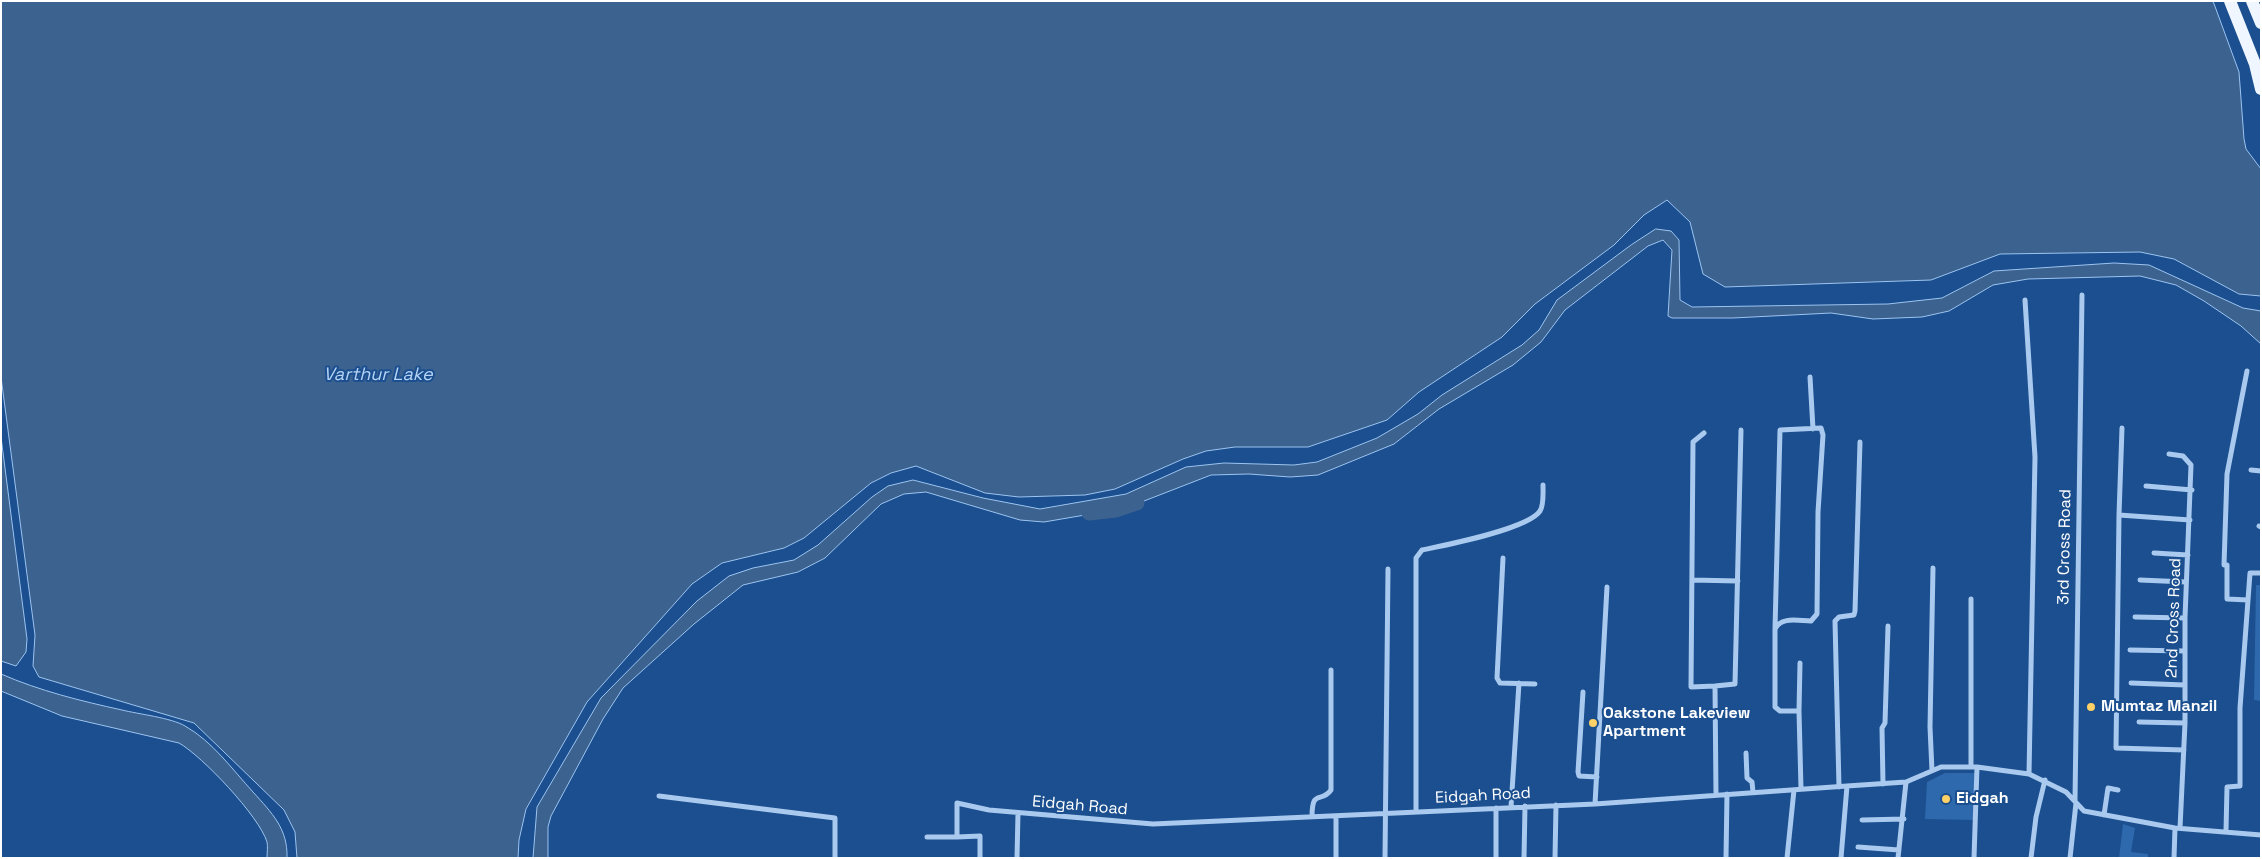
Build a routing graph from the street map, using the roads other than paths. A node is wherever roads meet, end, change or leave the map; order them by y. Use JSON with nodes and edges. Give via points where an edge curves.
{"nodes":[{"id":1,"x":2230,"y":1,"type":"edge"},
{"id":2,"x":2252,"y":1,"type":"edge"},
{"id":3,"x":2261,"y":24,"type":"edge"},
{"id":4,"x":2261,"y":88,"type":"edge"},
{"id":5,"x":2082,"y":295,"type":"dead end"},
{"id":6,"x":2025,"y":300,"type":"dead end"},
{"id":7,"x":2247,"y":371,"type":"dead end"},
{"id":8,"x":1810,"y":377,"type":"dead end"},
{"id":9,"x":2122,"y":428,"type":"dead end"},
{"id":10,"x":1814,"y":429,"type":"junction"},
{"id":11,"x":1741,"y":430,"type":"dead end"},
{"id":12,"x":1704,"y":433,"type":"dead end"},
{"id":13,"x":1860,"y":442,"type":"dead end"},
{"id":14,"x":2169,"y":454,"type":"dead end"},
{"id":15,"x":2250,"y":470,"type":"dead end"},
{"id":16,"x":2261,"y":471,"type":"edge"},
{"id":17,"x":1543,"y":485,"type":"dead end"},
{"id":18,"x":2146,"y":486,"type":"dead end"},
{"id":19,"x":2192,"y":490,"type":"junction"},
{"id":20,"x":2119,"y":515,"type":"junction"},
{"id":21,"x":2190,"y":520,"type":"junction"},
{"id":22,"x":2154,"y":553,"type":"dead end"},
{"id":23,"x":2188,"y":555,"type":"junction"},
{"id":24,"x":1502,"y":558,"type":"dead end"},
{"id":25,"x":1933,"y":568,"type":"dead end"},
{"id":26,"x":1388,"y":569,"type":"dead end"},
{"id":27,"x":2261,"y":573,"type":"edge"},
{"id":28,"x":1692,"y":580,"type":"junction"},
{"id":29,"x":2140,"y":580,"type":"dead end"},
{"id":30,"x":1738,"y":582,"type":"junction"},
{"id":31,"x":2186,"y":582,"type":"junction"},
{"id":32,"x":1607,"y":587,"type":"dead end"},
{"id":33,"x":1971,"y":599,"type":"dead end"},
{"id":34,"x":2248,"y":600,"type":"junction"},
{"id":35,"x":2135,"y":617,"type":"dead end"},
{"id":36,"x":2185,"y":618,"type":"junction"},
{"id":37,"x":1888,"y":626,"type":"dead end"},
{"id":38,"x":1775,"y":629,"type":"junction"},
{"id":39,"x":2130,"y":650,"type":"dead end"},
{"id":40,"x":2185,"y":651,"type":"junction"},
{"id":41,"x":1800,"y":663,"type":"dead end"},
{"id":42,"x":1331,"y":670,"type":"dead end"},
{"id":43,"x":1518,"y":683,"type":"junction"},
{"id":44,"x":2131,"y":683,"type":"dead end"},
{"id":45,"x":1535,"y":684,"type":"dead end"},
{"id":46,"x":2185,"y":684,"type":"junction"},
{"id":47,"x":1715,"y":686,"type":"junction"},
{"id":48,"x":1583,"y":692,"type":"dead end"},
{"id":49,"x":1799,"y":711,"type":"junction"},
{"id":50,"x":2139,"y":722,"type":"dead end"},
{"id":51,"x":2186,"y":723,"type":"junction"},
{"id":52,"x":2184,"y":750,"type":"junction"},
{"id":53,"x":1746,"y":754,"type":"dead end"},
{"id":54,"x":1974,"y":767,"type":"junction"},
{"id":55,"x":1932,"y":771,"type":"junction"},
{"id":56,"x":2029,"y":774,"type":"junction"},
{"id":57,"x":1597,"y":777,"type":"junction"},
{"id":58,"x":2045,"y":780,"type":"junction"},
{"id":59,"x":1906,"y":782,"type":"junction"},
{"id":60,"x":1883,"y":784,"type":"junction"},
{"id":61,"x":1847,"y":786,"type":"junction"},
{"id":62,"x":1839,"y":787,"type":"junction"},
{"id":63,"x":1801,"y":789,"type":"junction"},
{"id":64,"x":1794,"y":790,"type":"junction"},
{"id":65,"x":2118,"y":790,"type":"dead end"},
{"id":66,"x":1753,"y":792,"type":"junction"},
{"id":67,"x":1727,"y":794,"type":"junction"},
{"id":68,"x":1716,"y":795,"type":"junction"},
{"id":69,"x":659,"y":796,"type":"dead end"},
{"id":70,"x":2075,"y":801,"type":"junction"},
{"id":71,"x":1556,"y":804,"type":"junction"},
{"id":72,"x":1595,"y":804,"type":"junction"},
{"id":73,"x":1525,"y":806,"type":"junction"},
{"id":74,"x":1511,"y":807,"type":"junction"},
{"id":75,"x":1496,"y":808,"type":"junction"},
{"id":76,"x":1416,"y":811,"type":"junction"},
{"id":77,"x":1018,"y":813,"type":"junction"},
{"id":78,"x":1385,"y":813,"type":"junction"},
{"id":79,"x":2104,"y":815,"type":"junction"},
{"id":80,"x":1312,"y":816,"type":"junction"},
{"id":81,"x":1336,"y":816,"type":"junction"},
{"id":82,"x":1904,"y":819,"type":"junction"},
{"id":83,"x":1862,"y":820,"type":"dead end"},
{"id":84,"x":2178,"y":828,"type":"junction"},
{"id":85,"x":2226,"y":831,"type":"junction"},
{"id":86,"x":2261,"y":835,"type":"edge"},
{"id":87,"x":927,"y":837,"type":"dead end"},
{"id":88,"x":957,"y":837,"type":"junction"},
{"id":89,"x":1858,"y":847,"type":"dead end"},
{"id":90,"x":1899,"y":850,"type":"junction"},
{"id":91,"x":835,"y":858,"type":"edge"},
{"id":92,"x":980,"y":858,"type":"edge"},
{"id":93,"x":1017,"y":858,"type":"edge"},
{"id":94,"x":1336,"y":858,"type":"edge"},
{"id":95,"x":1385,"y":858,"type":"edge"},
{"id":96,"x":1496,"y":858,"type":"edge"},
{"id":97,"x":1524,"y":858,"type":"edge"},
{"id":98,"x":1555,"y":858,"type":"edge"},
{"id":99,"x":1726,"y":858,"type":"edge"},
{"id":100,"x":1787,"y":858,"type":"edge"},
{"id":101,"x":1841,"y":858,"type":"edge"},
{"id":102,"x":1898,"y":858,"type":"edge"},
{"id":103,"x":1974,"y":858,"type":"edge"},
{"id":104,"x":2031,"y":858,"type":"edge"},
{"id":105,"x":2070,"y":858,"type":"edge"},
{"id":106,"x":2174,"y":858,"type":"edge"}],
"edges":[{"from":1,"to":4,"type":"main road"},
{"from":2,"to":3,"type":"main road"},
{"from":5,"to":70,"type":"street","name":"3rd Cross Road"},
{"from":6,"to":56,"type":"street","via":[[2035,457]]},
{"from":7,"to":34,"type":"street","via":[[2227,474],[2224,565],[2227,565],[2227,599]]},
{"from":8,"to":10,"type":"street"},
{"from":9,"to":20,"type":"street"},
{"from":10,"to":38,"type":"street","via":[[1780,430]]},
{"from":10,"to":38,"type":"street","via":[[1821,428],[1824,435],[1818,512],[1817,614],[1811,621],[1780,622]]},
{"from":11,"to":30,"type":"street"},
{"from":12,"to":28,"type":"street","via":[[1693,442]]},
{"from":13,"to":62,"type":"street","via":[[1854,615],[1839,617],[1835,621]]},
{"from":14,"to":19,"type":"street","name":"2nd Cross Road","via":[[2183,456],[2191,465]]},
{"from":15,"to":16,"type":"street"},
{"from":17,"to":76,"type":"street","via":[[1542,509],[1534,518],[1510,528],[1422,550],[1416,558]]},
{"from":18,"to":19,"type":"street"},
{"from":19,"to":21,"type":"street","name":"2nd Cross Road"},
{"from":20,"to":21,"type":"street"},
{"from":20,"to":52,"type":"street","via":[[2116,748]]},
{"from":21,"to":23,"type":"street","name":"2nd Cross Road"},
{"from":22,"to":23,"type":"street"},
{"from":23,"to":31,"type":"street","name":"2nd Cross Road"},
{"from":24,"to":43,"type":"street","via":[[1497,678],[1500,683]]},
{"from":25,"to":55,"type":"street"},
{"from":26,"to":78,"type":"street"},
{"from":27,"to":34,"type":"street","via":[[2250,573]]},
{"from":28,"to":30,"type":"street"},
{"from":28,"to":47,"type":"street","via":[[1691,687]]},
{"from":29,"to":31,"type":"street"},
{"from":30,"to":47,"type":"street","via":[[1735,684]]},
{"from":31,"to":36,"type":"street","name":"2nd Cross Road"},
{"from":32,"to":57,"type":"street"},
{"from":33,"to":54,"type":"street"},
{"from":34,"to":85,"type":"street","via":[[2240,708],[2240,786],[2227,787]]},
{"from":35,"to":36,"type":"street"},
{"from":36,"to":40,"type":"street","name":"2nd Cross Road"},
{"from":37,"to":60,"type":"street","via":[[1885,723],[1882,728]]},
{"from":38,"to":49,"type":"street","via":[[1775,707],[1780,711]]},
{"from":39,"to":40,"type":"street"},
{"from":40,"to":46,"type":"street","name":"2nd Cross Road"},
{"from":41,"to":49,"type":"street"},
{"from":42,"to":80,"type":"street","via":[[1331,790],[1314,799]]},
{"from":43,"to":45,"type":"street"},
{"from":43,"to":74,"type":"street"},
{"from":44,"to":46,"type":"street"},
{"from":46,"to":51,"type":"street","name":"2nd Cross Road"},
{"from":47,"to":68,"type":"street"},
{"from":48,"to":57,"type":"street","via":[[1578,772],[1579,776]]},
{"from":49,"to":63,"type":"street"},
{"from":50,"to":51,"type":"street"},
{"from":51,"to":52,"type":"street","name":"2nd Cross Road"},
{"from":52,"to":84,"type":"street","name":"2nd Cross Road"},
{"from":53,"to":66,"type":"street","via":[[1747,778],[1752,782]]},
{"from":54,"to":55,"type":"street","name":"Eidgah Road","via":[[1941,767]]},
{"from":54,"to":56,"type":"street","name":"Eidgah Road"},
{"from":54,"to":103,"type":"street"},
{"from":55,"to":59,"type":"street","name":"Eidgah Road"},
{"from":56,"to":58,"type":"street","name":"Eidgah Road"},
{"from":57,"to":72,"type":"street"},
{"from":58,"to":70,"type":"street","name":"Eidgah Road"},
{"from":58,"to":104,"type":"street"},
{"from":59,"to":60,"type":"street","name":"Eidgah Road"},
{"from":59,"to":82,"type":"street"},
{"from":60,"to":61,"type":"street","name":"Eidgah Road"},
{"from":61,"to":62,"type":"street","name":"Eidgah Road"},
{"from":61,"to":101,"type":"street"},
{"from":62,"to":63,"type":"street","name":"Eidgah Road"},
{"from":63,"to":64,"type":"street","name":"Eidgah Road"},
{"from":64,"to":66,"type":"street","name":"Eidgah Road"},
{"from":64,"to":100,"type":"street"},
{"from":65,"to":79,"type":"street","via":[[2108,788]]},
{"from":66,"to":67,"type":"street","name":"Eidgah Road"},
{"from":67,"to":68,"type":"street","name":"Eidgah Road"},
{"from":67,"to":99,"type":"street"},
{"from":68,"to":72,"type":"street","name":"Eidgah Road"},
{"from":69,"to":91,"type":"street","via":[[835,818]]},
{"from":70,"to":79,"type":"street","name":"Eidgah Road","via":[[2084,811]]},
{"from":70,"to":105,"type":"street","name":"3rd Cross Road"},
{"from":71,"to":72,"type":"street","name":"Eidgah Road"},
{"from":71,"to":73,"type":"street","name":"Eidgah Road"},
{"from":71,"to":98,"type":"street"},
{"from":73,"to":74,"type":"street","name":"Eidgah Road"},
{"from":73,"to":97,"type":"street"},
{"from":74,"to":75,"type":"street","name":"Eidgah Road"},
{"from":75,"to":76,"type":"street","name":"Eidgah Road"},
{"from":75,"to":96,"type":"street"},
{"from":76,"to":78,"type":"street","name":"Eidgah Road"},
{"from":77,"to":80,"type":"street","name":"Eidgah Road","via":[[1153,824]]},
{"from":77,"to":88,"type":"street","name":"Eidgah Road","via":[[958,803]]},
{"from":77,"to":93,"type":"street"},
{"from":78,"to":81,"type":"street","name":"Eidgah Road"},
{"from":78,"to":95,"type":"street"},
{"from":79,"to":84,"type":"street","name":"Eidgah Road"},
{"from":80,"to":81,"type":"street","name":"Eidgah Road"},
{"from":81,"to":94,"type":"street"},
{"from":82,"to":83,"type":"street"},
{"from":82,"to":90,"type":"street"},
{"from":84,"to":85,"type":"street","name":"Eidgah Road"},
{"from":84,"to":106,"type":"street","name":"2nd Cross Road"},
{"from":85,"to":86,"type":"street","name":"Eidgah Road"},
{"from":87,"to":88,"type":"street"},
{"from":88,"to":92,"type":"street","via":[[980,836]]},
{"from":89,"to":90,"type":"street"},
{"from":90,"to":102,"type":"street"}]}
